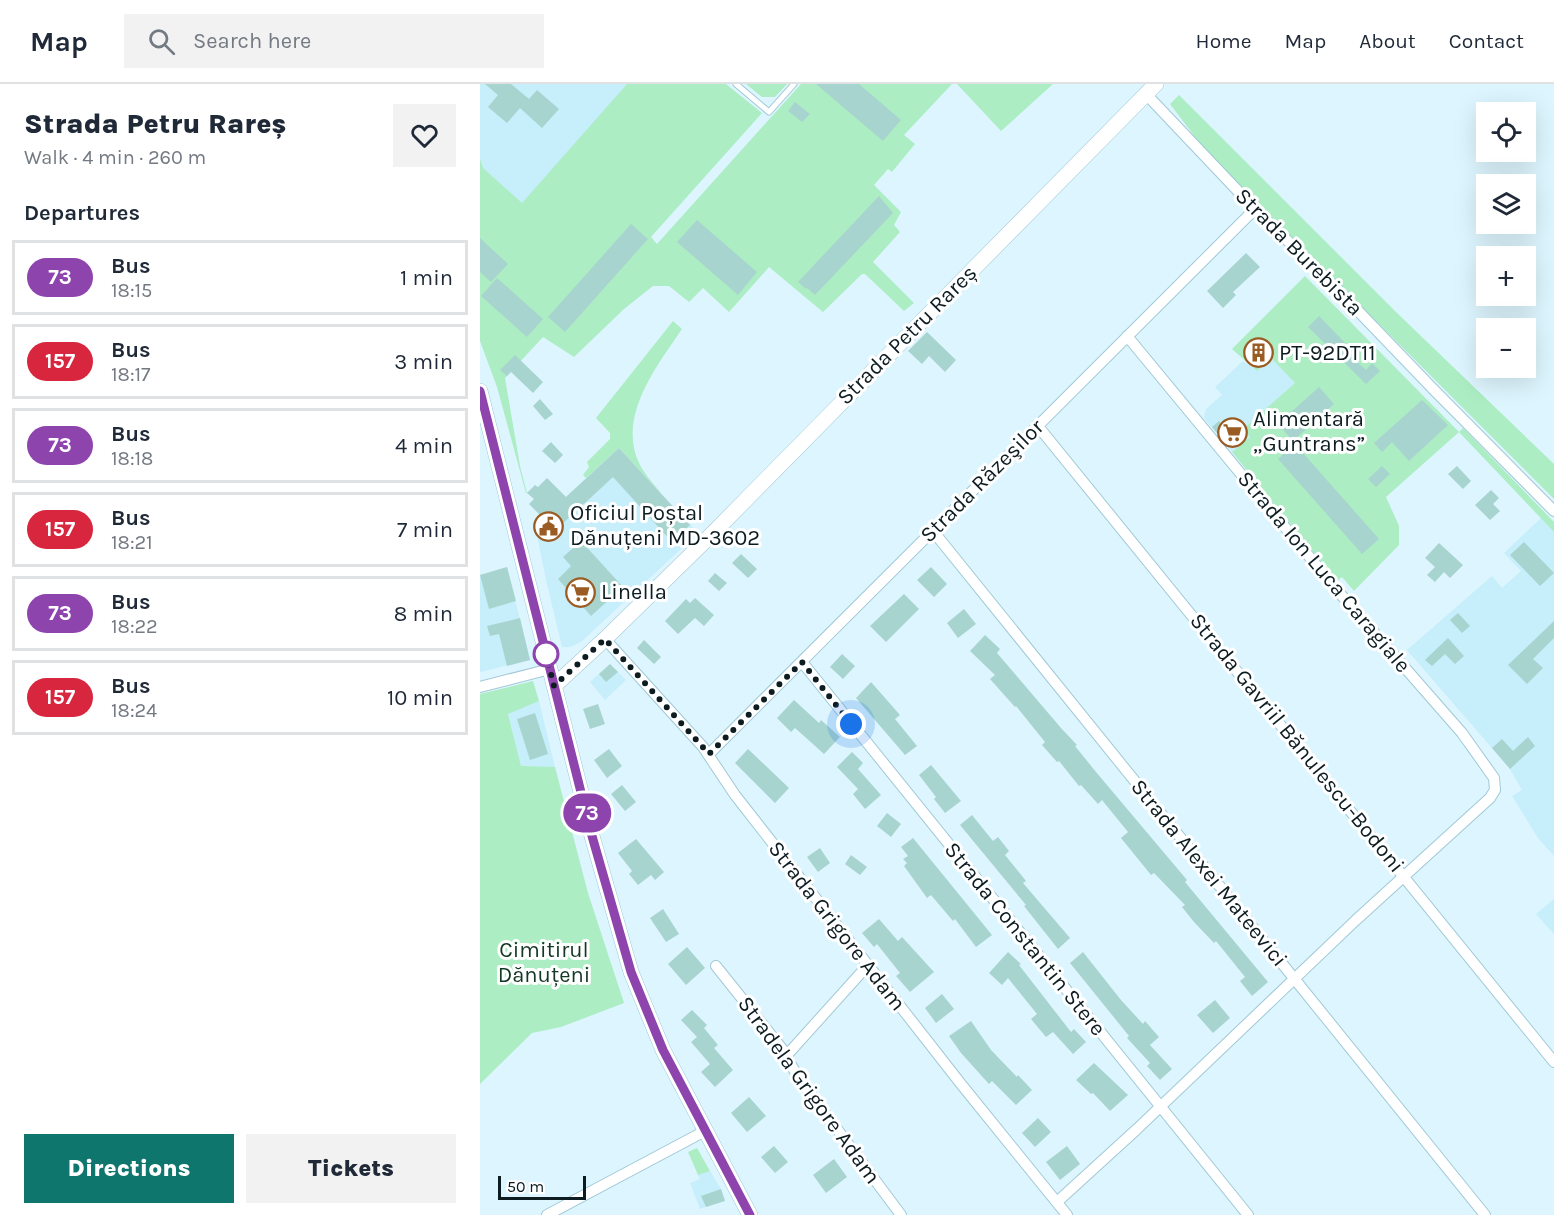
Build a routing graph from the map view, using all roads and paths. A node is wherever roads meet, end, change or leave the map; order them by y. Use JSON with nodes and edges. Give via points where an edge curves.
{"nodes":[{"id":1,"x":736,"y":84,"type":"edge"},
{"id":2,"x":794,"y":84,"type":"edge"},
{"id":3,"x":1151,"y":89,"type":"edge"},
{"id":4,"x":1256,"y":209,"type":"junction"},
{"id":5,"x":1127,"y":336,"type":"junction"},
{"id":6,"x":480,"y":391,"type":"edge"},
{"id":7,"x":483,"y":408,"type":"edge"},
{"id":8,"x":1037,"y":425,"type":"junction"},
{"id":9,"x":1554,"y":511,"type":"edge"},
{"id":10,"x":933,"y":531,"type":"junction"},
{"id":11,"x":605,"y":639,"type":"junction"},
{"id":12,"x":802,"y":662,"type":"junction"},
{"id":13,"x":550,"y":669,"type":"junction"},
{"id":14,"x":554,"y":686,"type":"junction"},
{"id":15,"x":480,"y":687,"type":"edge"},
{"id":16,"x":709,"y":754,"type":"junction"},
{"id":17,"x":1405,"y":876,"type":"junction"},
{"id":18,"x":868,"y":965,"type":"junction"},
{"id":19,"x":716,"y":966,"type":"dead end"},
{"id":20,"x":1296,"y":980,"type":"junction"},
{"id":21,"x":787,"y":1055,"type":"junction"},
{"id":22,"x":1554,"y":1062,"type":"edge"},
{"id":23,"x":1160,"y":1108,"type":"junction"},
{"id":24,"x":705,"y":1131,"type":"junction"},
{"id":25,"x":1057,"y":1202,"type":"junction"},
{"id":26,"x":547,"y":1215,"type":"edge"},
{"id":27,"x":750,"y":1215,"type":"edge"},
{"id":28,"x":901,"y":1215,"type":"edge"},
{"id":29,"x":1067,"y":1215,"type":"edge"},
{"id":30,"x":1248,"y":1215,"type":"edge"},
{"id":31,"x":1485,"y":1215,"type":"edge"}],
"edges":[{"from":1,"to":2,"type":"lane","via":[[769,112]]},
{"from":3,"to":4,"type":"street","name":"Strada Burebista"},
{"from":3,"to":11,"type":"main road","name":"Strada Petru Rareș"},
{"from":4,"to":5,"type":"street","name":"Strada Răzeşilor"},
{"from":4,"to":9,"type":"street","name":"Strada Burebista"},
{"from":5,"to":8,"type":"street","name":"Strada Răzeşilor"},
{"from":5,"to":17,"type":"street","name":"Strada Ion Luca Caragiale","via":[[1489,769],[1495,781],[1490,798]]},
{"from":6,"to":7,"type":"main road"},
{"from":7,"to":13,"type":"main road"},
{"from":8,"to":10,"type":"street","name":"Strada Răzeşilor"},
{"from":8,"to":17,"type":"street","name":"Strada Gavriil Bănulescu-Bodoni"},
{"from":10,"to":12,"type":"street","name":"Strada Răzeşilor"},
{"from":10,"to":20,"type":"street","name":"Strada Alexei Mateevici"},
{"from":11,"to":14,"type":"main road","name":"Strada Petru Rareș"},
{"from":11,"to":16,"type":"street","name":"Strada Grigore Adam"},
{"from":12,"to":16,"type":"street","name":"Strada Răzeşilor"},
{"from":12,"to":23,"type":"street","name":"Strada Constantin Stere"},
{"from":13,"to":14,"type":"main road"},
{"from":13,"to":15,"type":"street"},
{"from":14,"to":24,"type":"main road","via":[[631,972],[663,1050]]},
{"from":16,"to":18,"type":"street","name":"Strada Grigore Adam","via":[[735,795]]},
{"from":17,"to":20,"type":"street"},
{"from":17,"to":22,"type":"street","name":"Strada Gavriil Bănulescu-Bodoni"},
{"from":18,"to":21,"type":"street"},
{"from":18,"to":25,"type":"street","name":"Strada Grigore Adam"},
{"from":19,"to":21,"type":"street","name":"Stradela Grigore Adam"},
{"from":20,"to":23,"type":"street"},
{"from":20,"to":31,"type":"street","name":"Strada Alexei Mateevici"},
{"from":21,"to":28,"type":"street","name":"Stradela Grigore Adam"},
{"from":23,"to":25,"type":"street"},
{"from":23,"to":30,"type":"street","name":"Strada Constantin Stere"},
{"from":24,"to":26,"type":"street"},
{"from":24,"to":27,"type":"main road"},
{"from":25,"to":29,"type":"street","name":"Strada Grigore Adam"}]}
